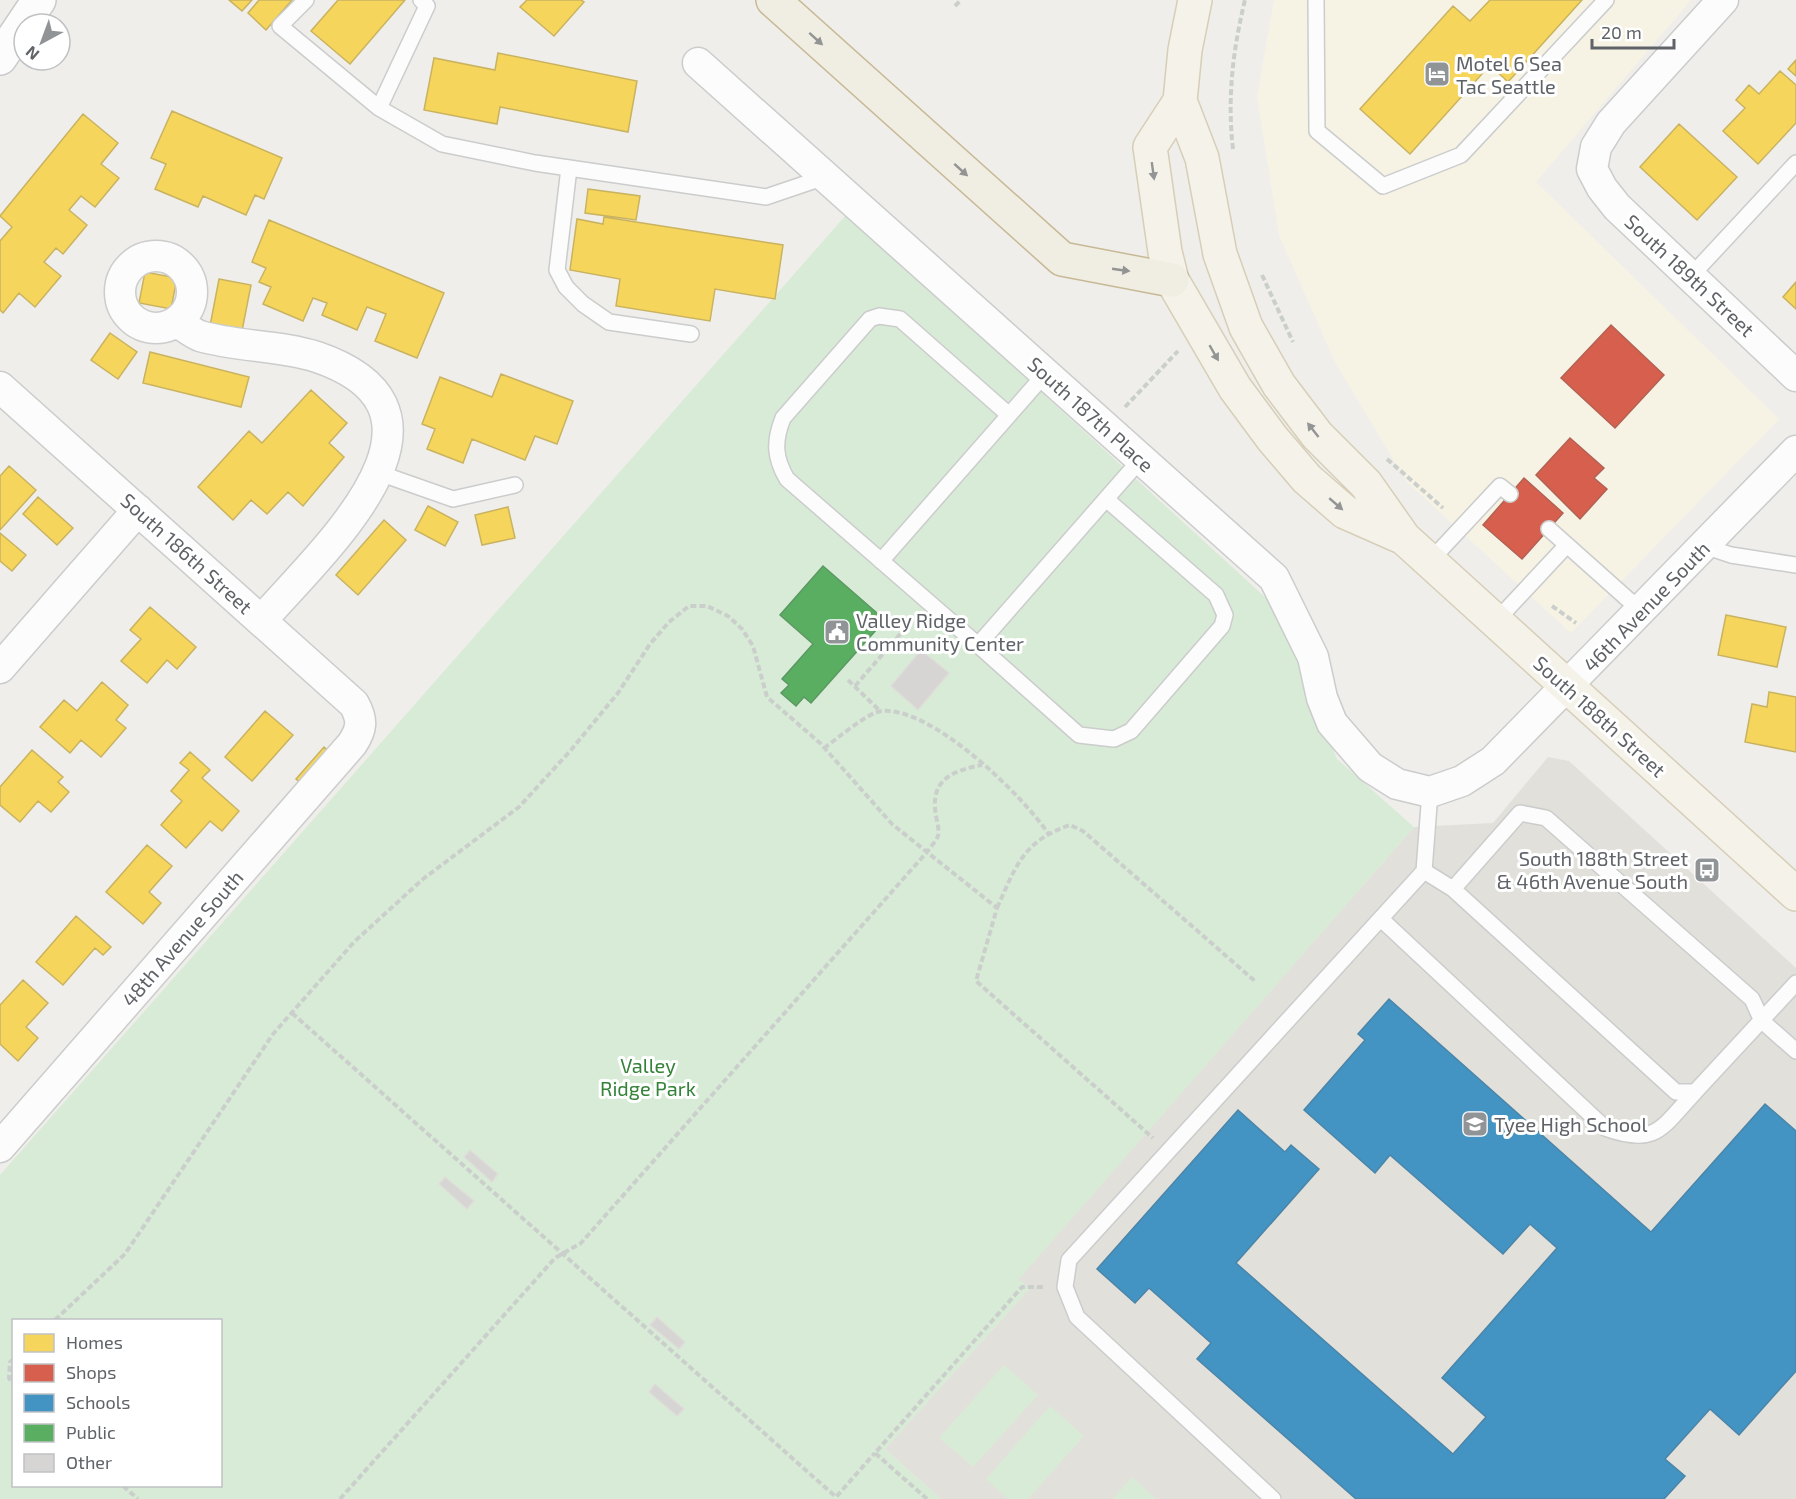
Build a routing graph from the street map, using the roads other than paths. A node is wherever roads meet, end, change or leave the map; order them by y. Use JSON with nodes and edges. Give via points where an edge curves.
{"nodes":[{"id":1,"x":38,"y":0,"type":"edge"},
{"id":2,"x":306,"y":0,"type":"edge"},
{"id":3,"x":421,"y":0,"type":"edge"},
{"id":4,"x":773,"y":0,"type":"edge"},
{"id":5,"x":1195,"y":0,"type":"edge"},
{"id":6,"x":1316,"y":0,"type":"edge"},
{"id":7,"x":1606,"y":0,"type":"edge"},
{"id":8,"x":1723,"y":0,"type":"edge"},
{"id":9,"x":0,"y":28,"type":"edge"},
{"id":10,"x":0,"y":58,"type":"edge"},
{"id":11,"x":698,"y":63,"type":"dead end"},
{"id":12,"x":1180,"y":101,"type":"junction"},
{"id":13,"x":379,"y":108,"type":"junction"},
{"id":14,"x":1796,"y":163,"type":"edge"},
{"id":15,"x":569,"y":168,"type":"junction"},
{"id":16,"x":825,"y":177,"type":"junction"},
{"id":17,"x":1691,"y":276,"type":"junction"},
{"id":18,"x":1172,"y":280,"type":"junction"},
{"id":19,"x":177,"y":322,"type":"dead end"},
{"id":20,"x":691,"y":334,"type":"dead end"},
{"id":21,"x":1045,"y":374,"type":"junction"},
{"id":22,"x":1796,"y":376,"type":"edge"},
{"id":23,"x":0,"y":387,"type":"edge"},
{"id":24,"x":1009,"y":415,"type":"junction"},
{"id":25,"x":1796,"y":451,"type":"edge"},
{"id":26,"x":1141,"y":459,"type":"junction"},
{"id":27,"x":379,"y":473,"type":"junction"},
{"id":28,"x":515,"y":485,"type":"dead end"},
{"id":29,"x":1510,"y":494,"type":"dead end"},
{"id":30,"x":1106,"y":499,"type":"junction"},
{"id":31,"x":138,"y":510,"type":"junction"},
{"id":32,"x":1549,"y":529,"type":"dead end"},
{"id":33,"x":1404,"y":538,"type":"junction"},
{"id":34,"x":1567,"y":545,"type":"junction"},
{"id":35,"x":1704,"y":546,"type":"junction"},
{"id":36,"x":881,"y":561,"type":"junction"},
{"id":37,"x":1430,"y":561,"type":"junction"},
{"id":38,"x":1796,"y":565,"type":"edge"},
{"id":39,"x":1641,"y":611,"type":"junction"},
{"id":40,"x":262,"y":620,"type":"junction"},
{"id":41,"x":1496,"y":621,"type":"junction"},
{"id":42,"x":978,"y":645,"type":"junction"},
{"id":43,"x":0,"y":668,"type":"edge"},
{"id":44,"x":1568,"y":687,"type":"junction"},
{"id":45,"x":362,"y":727,"type":"joint"},
{"id":46,"x":1430,"y":792,"type":"junction"},
{"id":47,"x":1424,"y":871,"type":"junction"},
{"id":48,"x":1453,"y":889,"type":"junction"},
{"id":49,"x":1796,"y":894,"type":"edge"},
{"id":50,"x":1381,"y":919,"type":"junction"},
{"id":51,"x":1796,"y":983,"type":"edge"},
{"id":52,"x":1762,"y":1021,"type":"junction"},
{"id":53,"x":1796,"y":1051,"type":"edge"},
{"id":54,"x":1695,"y":1092,"type":"junction"},
{"id":55,"x":0,"y":1146,"type":"edge"},
{"id":56,"x":1273,"y":1499,"type":"edge"}],
"edges":[{"from":1,"to":9,"type":"main road"},
{"from":1,"to":10,"type":"main road"},
{"from":2,"to":13,"type":"lane","via":[[280,26]]},
{"from":3,"to":13,"type":"lane","via":[[427,6]]},
{"from":4,"to":18,"type":"highway","one_way":true,"via":[[1062,259]]},
{"from":5,"to":12,"type":"main road","name":"South 188th Street"},
{"from":6,"to":7,"type":"lane","via":[[1317,131],[1383,186],[1461,155]]},
{"from":8,"to":17,"type":"street","name":"South 189th Street","via":[[1611,123],[1596,147],[1592,169],[1617,207]]},
{"from":11,"to":16,"type":"street","name":"South 187th Place"},
{"from":12,"to":18,"type":"main road","name":"South 188th Street","one_way":true,"via":[[1150,147],[1164,252]]},
{"from":33,"to":12,"type":"main road","name":"South 188th Street","one_way":true,"via":[[1366,484],[1310,427],[1279,385],[1246,327],[1220,254],[1202,158]]},
{"from":13,"to":15,"type":"lane","via":[[442,144]]},
{"from":14,"to":17,"type":"lane"},
{"from":15,"to":16,"type":"lane","via":[[766,197]]},
{"from":15,"to":20,"type":"lane","via":[[557,270],[566,287],[609,322]]},
{"from":16,"to":21,"type":"street","name":"South 187th Place"},
{"from":17,"to":22,"type":"street","name":"South 189th Street"},
{"from":18,"to":33,"type":"main road","name":"South 188th Street","one_way":true,"via":[[1235,388],[1307,479],[1345,512]]},
{"from":19,"to":27,"type":"street","via":[[199,336],[317,357],[360,378],[379,396],[388,419],[387,448]]},
{"from":21,"to":24,"type":"lane"},
{"from":21,"to":26,"type":"street","name":"South 187th Place"},
{"from":23,"to":31,"type":"street","name":"South 186th Street"},
{"from":24,"to":36,"type":"lane"},
{"from":24,"to":36,"type":"lane","via":[[900,320],[879,316],[870,319],[838,355],[783,418],[776,435],[776,452],[788,479]]},
{"from":25,"to":35,"type":"street","name":"46th Avenue South"},
{"from":26,"to":30,"type":"lane"},
{"from":26,"to":46,"type":"street","name":"South 187th Place","via":[[1274,578],[1313,657],[1332,723],[1350,746],[1370,767],[1397,784]]},
{"from":27,"to":28,"type":"lane","via":[[453,499]]},
{"from":27,"to":40,"type":"street","via":[[360,505]]},
{"from":29,"to":37,"type":"lane","via":[[1500,486]]},
{"from":30,"to":42,"type":"lane"},
{"from":30,"to":42,"type":"lane","via":[[1216,596],[1225,615],[1222,626],[1131,731],[1114,739],[1079,735]]},
{"from":31,"to":40,"type":"street","name":"South 186th Street"},
{"from":31,"to":43,"type":"street"},
{"from":32,"to":34,"type":"lane"},
{"from":33,"to":37,"type":"main road","name":"South 188th Street"},
{"from":34,"to":39,"type":"lane"},
{"from":34,"to":41,"type":"lane"},
{"from":35,"to":38,"type":"lane","via":[[1731,555]]},
{"from":35,"to":39,"type":"street","name":"46th Avenue South"},
{"from":36,"to":42,"type":"lane"},
{"from":37,"to":41,"type":"main road","name":"South 188th Street"},
{"from":39,"to":44,"type":"street","name":"46th Avenue South"},
{"from":40,"to":45,"type":"street","name":"South 186th Street","via":[[354,704]]},
{"from":41,"to":44,"type":"main road","name":"South 188th Street"},
{"from":44,"to":46,"type":"street","name":"46th Avenue South","via":[[1493,761],[1462,781]]},
{"from":44,"to":49,"type":"main road","name":"South 188th Street"},
{"from":45,"to":55,"type":"street","name":"48th Avenue South","via":[[352,744]]},
{"from":46,"to":47,"type":"lane"},
{"from":47,"to":48,"type":"lane"},
{"from":47,"to":50,"type":"lane"},
{"from":48,"to":52,"type":"lane","via":[[1520,813],[1546,818],[1752,999]]},
{"from":48,"to":54,"type":"lane","via":[[1676,1092]]},
{"from":50,"to":54,"type":"lane","via":[[1605,1128],[1628,1137],[1656,1133]]},
{"from":50,"to":56,"type":"lane","via":[[1069,1260],[1065,1287],[1077,1317]]},
{"from":51,"to":52,"type":"lane"},
{"from":52,"to":53,"type":"lane"},
{"from":52,"to":54,"type":"lane"}]}
